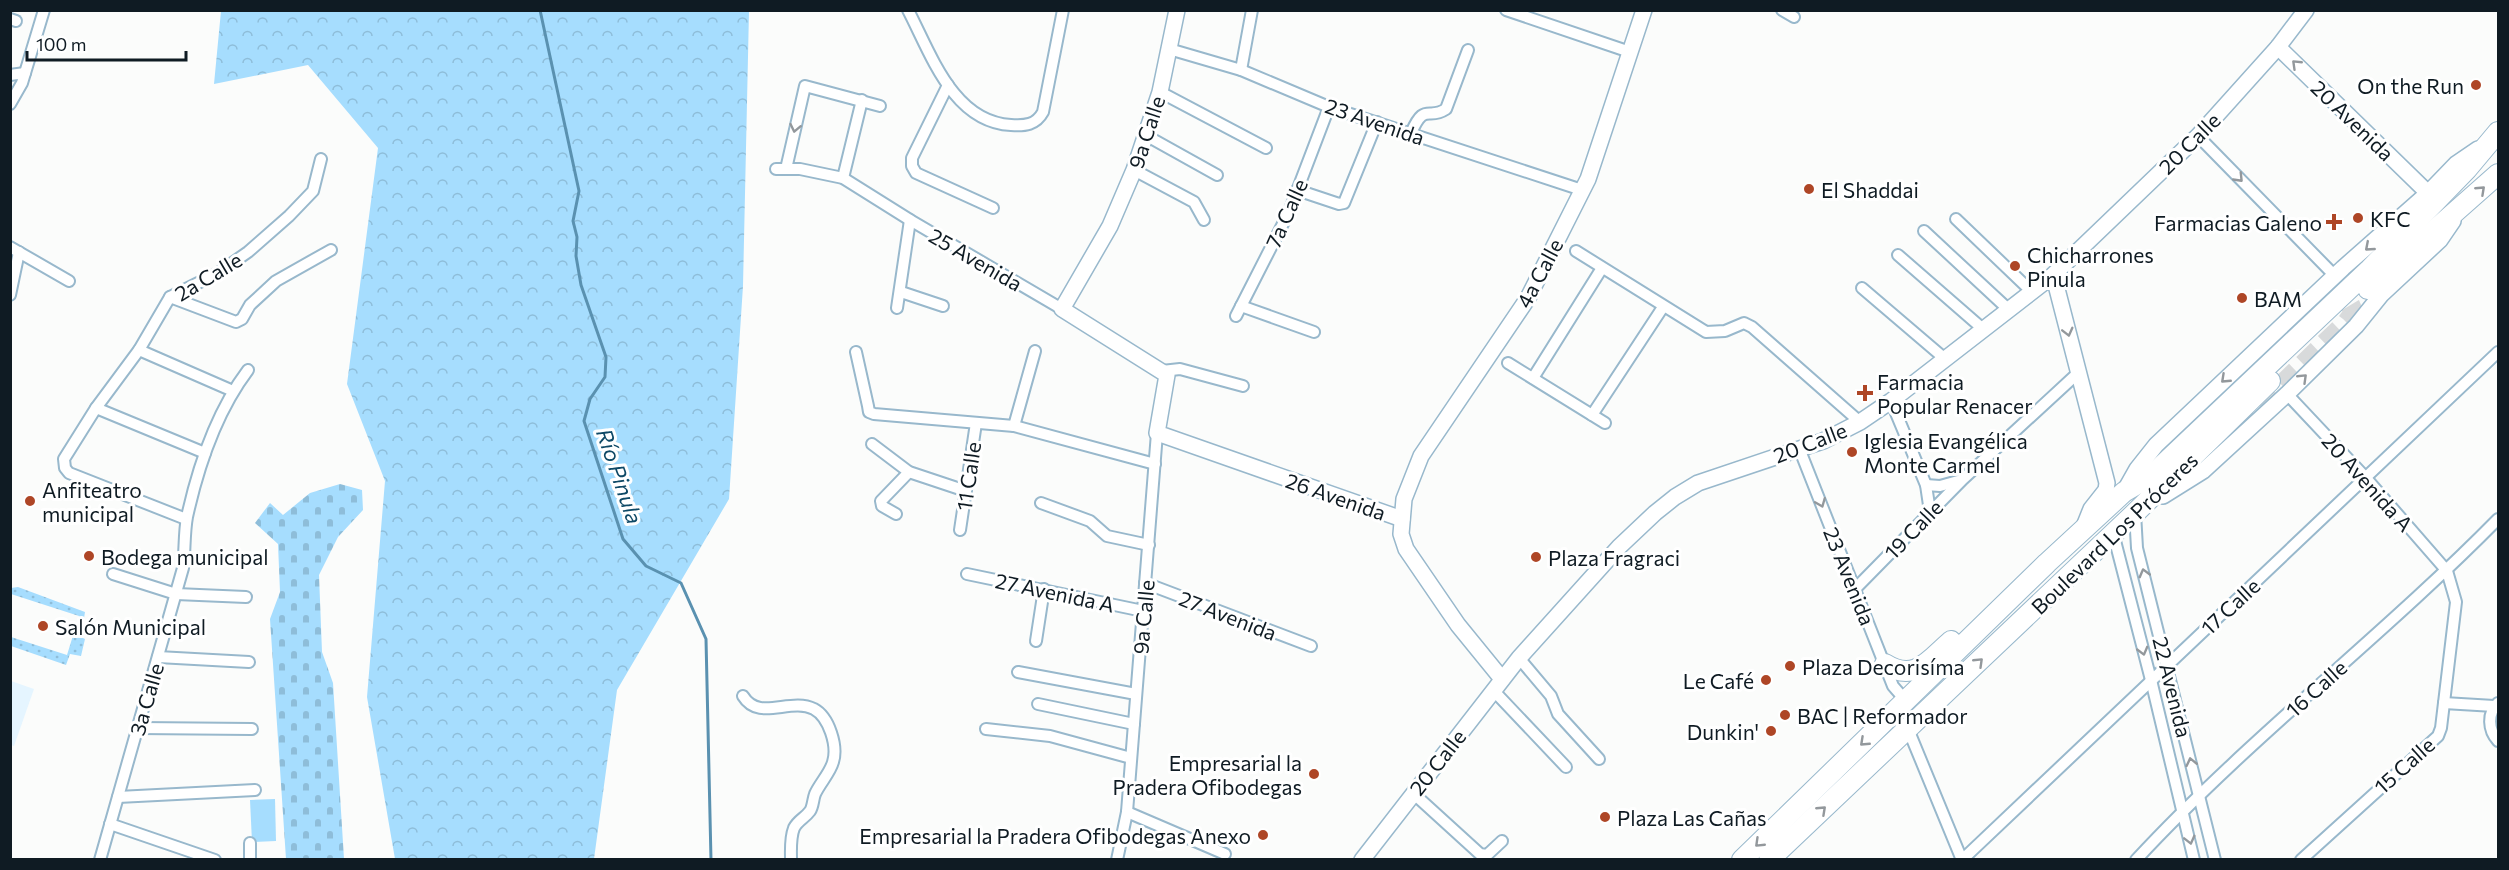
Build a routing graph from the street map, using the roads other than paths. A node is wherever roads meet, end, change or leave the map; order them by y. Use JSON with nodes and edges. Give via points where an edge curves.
{"nodes":[{"id":1,"x":44,"y":10,"type":"edge"},
{"id":2,"x":908,"y":10,"type":"edge"},
{"id":3,"x":1063,"y":10,"type":"edge"},
{"id":4,"x":1177,"y":10,"type":"edge"},
{"id":5,"x":1252,"y":10,"type":"edge"},
{"id":6,"x":1506,"y":10,"type":"edge"},
{"id":7,"x":1644,"y":10,"type":"edge"},
{"id":8,"x":1782,"y":10,"type":"edge"},
{"id":9,"x":2306,"y":10,"type":"edge"},
{"id":10,"x":1794,"y":17,"type":"dead end"},
{"id":11,"x":2278,"y":47,"type":"junction"},
{"id":12,"x":1169,"y":49,"type":"junction"},
{"id":13,"x":1468,"y":50,"type":"dead end"},
{"id":14,"x":1630,"y":52,"type":"junction"},
{"id":15,"x":1241,"y":70,"type":"junction"},
{"id":16,"x":25,"y":74,"type":"junction"},
{"id":17,"x":10,"y":75,"type":"edge"},
{"id":18,"x":948,"y":85,"type":"junction"},
{"id":19,"x":1160,"y":92,"type":"junction"},
{"id":20,"x":862,"y":100,"type":"junction"},
{"id":21,"x":10,"y":104,"type":"edge"},
{"id":22,"x":880,"y":106,"type":"dead end"},
{"id":23,"x":1329,"y":107,"type":"junction"},
{"id":24,"x":1377,"y":122,"type":"junction"},
{"id":25,"x":1411,"y":133,"type":"junction"},
{"id":26,"x":1147,"y":136,"type":"junction"},
{"id":27,"x":2198,"y":136,"type":"junction"},
{"id":28,"x":2493,"y":138,"type":"edge"},
{"id":29,"x":1266,"y":148,"type":"dead end"},
{"id":30,"x":321,"y":159,"type":"dead end"},
{"id":31,"x":1134,"y":170,"type":"junction"},
{"id":32,"x":2499,"y":174,"type":"edge"},
{"id":33,"x":1217,"y":175,"type":"dead end"},
{"id":34,"x":843,"y":178,"type":"junction"},
{"id":35,"x":1297,"y":190,"type":"junction"},
{"id":36,"x":1582,"y":190,"type":"junction"},
{"id":37,"x":2428,"y":193,"type":"junction"},
{"id":38,"x":993,"y":208,"type":"dead end"},
{"id":39,"x":2461,"y":209,"type":"junction"},
{"id":40,"x":1956,"y":219,"type":"dead end"},
{"id":41,"x":910,"y":220,"type":"junction"},
{"id":42,"x":1204,"y":220,"type":"dead end"},
{"id":43,"x":1924,"y":231,"type":"dead end"},
{"id":44,"x":15,"y":249,"type":"edge"},
{"id":45,"x":330,"y":250,"type":"dead end"},
{"id":46,"x":1576,"y":251,"type":"dead end"},
{"id":47,"x":1898,"y":255,"type":"dead end"},
{"id":48,"x":1602,"y":268,"type":"junction"},
{"id":49,"x":2051,"y":276,"type":"junction"},
{"id":50,"x":2335,"y":276,"type":"junction"},
{"id":51,"x":69,"y":281,"type":"dead end"},
{"id":52,"x":1862,"y":288,"type":"dead end"},
{"id":53,"x":2031,"y":291,"type":"junction"},
{"id":54,"x":901,"y":292,"type":"junction"},
{"id":55,"x":10,"y":295,"type":"edge"},
{"id":56,"x":170,"y":297,"type":"junction"},
{"id":57,"x":943,"y":306,"type":"dead end"},
{"id":58,"x":1663,"y":307,"type":"junction"},
{"id":59,"x":897,"y":308,"type":"dead end"},
{"id":60,"x":1062,"y":309,"type":"junction"},
{"id":61,"x":2008,"y":309,"type":"junction"},
{"id":62,"x":1983,"y":329,"type":"junction"},
{"id":63,"x":1314,"y":332,"type":"dead end"},
{"id":64,"x":139,"y":350,"type":"junction"},
{"id":65,"x":1035,"y":351,"type":"dead end"},
{"id":66,"x":856,"y":352,"type":"dead end"},
{"id":67,"x":2499,"y":352,"type":"edge"},
{"id":68,"x":1944,"y":358,"type":"junction"},
{"id":69,"x":1508,"y":363,"type":"dead end"},
{"id":70,"x":248,"y":370,"type":"dead end"},
{"id":71,"x":1164,"y":373,"type":"junction"},
{"id":72,"x":2078,"y":373,"type":"junction"},
{"id":73,"x":1533,"y":378,"type":"junction"},
{"id":74,"x":1243,"y":386,"type":"dead end"},
{"id":75,"x":233,"y":391,"type":"junction"},
{"id":76,"x":2287,"y":394,"type":"junction"},
{"id":77,"x":2215,"y":400,"type":"tunnel mouth"},
{"id":78,"x":1891,"y":401,"type":"junction"},
{"id":79,"x":96,"y":408,"type":"junction"},
{"id":80,"x":1592,"y":415,"type":"junction"},
{"id":81,"x":1860,"y":422,"type":"junction"},
{"id":82,"x":976,"y":423,"type":"junction"},
{"id":83,"x":1605,"y":423,"type":"dead end"},
{"id":84,"x":1014,"y":426,"type":"junction"},
{"id":85,"x":1157,"y":433,"type":"junction"},
{"id":86,"x":872,"y":444,"type":"dead end"},
{"id":87,"x":2218,"y":446,"type":"tunnel mouth"},
{"id":88,"x":1799,"y":448,"type":"junction"},
{"id":89,"x":205,"y":453,"type":"junction"},
{"id":90,"x":1155,"y":464,"type":"junction"},
{"id":91,"x":909,"y":472,"type":"junction"},
{"id":92,"x":2366,"y":478,"type":"junction"},
{"id":93,"x":1964,"y":479,"type":"junction"},
{"id":94,"x":1926,"y":485,"type":"junction"},
{"id":95,"x":966,"y":491,"type":"junction"},
{"id":96,"x":2124,"y":492,"type":"junction"},
{"id":97,"x":2163,"y":496,"type":"junction"},
{"id":98,"x":1041,"y":503,"type":"dead end"},
{"id":99,"x":2139,"y":510,"type":"junction"},
{"id":100,"x":1930,"y":512,"type":"junction"},
{"id":101,"x":896,"y":514,"type":"dead end"},
{"id":102,"x":186,"y":519,"type":"junction"},
{"id":103,"x":1402,"y":519,"type":"junction"},
{"id":104,"x":2499,"y":519,"type":"edge"},
{"id":105,"x":960,"y":530,"type":"dead end"},
{"id":106,"x":2082,"y":532,"type":"junction"},
{"id":107,"x":2113,"y":533,"type":"junction"},
{"id":108,"x":1149,"y":545,"type":"junction"},
{"id":109,"x":2047,"y":563,"type":"junction"},
{"id":110,"x":2447,"y":571,"type":"junction"},
{"id":111,"x":113,"y":574,"type":"dead end"},
{"id":112,"x":967,"y":574,"type":"dead end"},
{"id":113,"x":1145,"y":583,"type":"junction"},
{"id":114,"x":1044,"y":589,"type":"junction"},
{"id":115,"x":1855,"y":589,"type":"junction"},
{"id":116,"x":176,"y":594,"type":"junction"},
{"id":117,"x":246,"y":597,"type":"dead end"},
{"id":118,"x":1143,"y":611,"type":"junction"},
{"id":119,"x":1036,"y":641,"type":"dead end"},
{"id":120,"x":1311,"y":646,"type":"dead end"},
{"id":121,"x":158,"y":657,"type":"junction"},
{"id":122,"x":1519,"y":658,"type":"junction"},
{"id":123,"x":249,"y":662,"type":"dead end"},
{"id":124,"x":1886,"y":663,"type":"junction"},
{"id":125,"x":2168,"y":665,"type":"junction"},
{"id":126,"x":1018,"y":672,"type":"dead end"},
{"id":127,"x":2151,"y":680,"type":"junction"},
{"id":128,"x":1497,"y":685,"type":"junction"},
{"id":129,"x":1136,"y":694,"type":"junction"},
{"id":130,"x":743,"y":696,"type":"dead end"},
{"id":131,"x":1906,"y":701,"type":"junction"},
{"id":132,"x":2444,"y":702,"type":"junction"},
{"id":133,"x":1038,"y":704,"type":"dead end"},
{"id":134,"x":2497,"y":706,"type":"edge"},
{"id":135,"x":1134,"y":724,"type":"junction"},
{"id":136,"x":138,"y":728,"type":"junction"},
{"id":137,"x":252,"y":729,"type":"dead end"},
{"id":138,"x":986,"y":729,"type":"dead end"},
{"id":139,"x":1908,"y":729,"type":"junction"},
{"id":140,"x":2499,"y":741,"type":"edge"},
{"id":141,"x":1131,"y":758,"type":"junction"},
{"id":142,"x":1599,"y":759,"type":"dead end"},
{"id":143,"x":1566,"y":767,"type":"dead end"},
{"id":144,"x":255,"y":790,"type":"dead end"},
{"id":145,"x":1413,"y":793,"type":"junction"},
{"id":146,"x":2199,"y":793,"type":"junction"},
{"id":147,"x":118,"y":797,"type":"junction"},
{"id":148,"x":2182,"y":810,"type":"junction"},
{"id":149,"x":1127,"y":812,"type":"junction"},
{"id":150,"x":110,"y":824,"type":"junction"},
{"id":151,"x":1502,"y":841,"type":"dead end"},
{"id":152,"x":250,"y":843,"type":"dead end"},
{"id":153,"x":1225,"y":854,"type":"dead end"},
{"id":154,"x":1777,"y":856,"type":"edge"},
{"id":155,"x":100,"y":860,"type":"edge"},
{"id":156,"x":215,"y":860,"type":"edge"},
{"id":157,"x":250,"y":860,"type":"edge"},
{"id":158,"x":791,"y":860,"type":"edge"},
{"id":159,"x":1117,"y":860,"type":"edge"},
{"id":160,"x":1362,"y":860,"type":"edge"},
{"id":161,"x":1742,"y":860,"type":"edge"},
{"id":162,"x":1962,"y":860,"type":"edge"},
{"id":163,"x":2136,"y":860,"type":"edge"},
{"id":164,"x":2194,"y":860,"type":"edge"},
{"id":165,"x":2215,"y":860,"type":"edge"},
{"id":166,"x":2301,"y":860,"type":"edge"}],
"edges":[{"from":1,"to":16,"type":"street"},
{"from":2,"to":18,"type":"street"},
{"from":3,"to":18,"type":"street","via":[[1039,119],[1023,126],[981,117],[959,101]]},
{"from":4,"to":12,"type":"street","name":"9a Calle"},
{"from":5,"to":15,"type":"street"},
{"from":6,"to":14,"type":"street"},
{"from":7,"to":14,"type":"street","name":"4a Calle"},
{"from":8,"to":10,"type":"street"},
{"from":9,"to":11,"type":"street","name":"20 Calle"},
{"from":11,"to":27,"type":"street","name":"20 Calle"},
{"from":37,"to":11,"type":"street","name":"20 Avenida","one_way":true},
{"from":12,"to":15,"type":"street","name":"23 Avenida"},
{"from":12,"to":19,"type":"street","name":"9a Calle"},
{"from":13,"to":25,"type":"street","via":[[1446,109],[1422,115]]},
{"from":14,"to":36,"type":"street","name":"4a Calle"},
{"from":15,"to":23,"type":"street","name":"23 Avenida"},
{"from":16,"to":17,"type":"street"},
{"from":16,"to":21,"type":"street"},
{"from":18,"to":38,"type":"street","via":[[912,158],[912,166],[916,173]]},
{"from":19,"to":26,"type":"street","name":"9a Calle"},
{"from":19,"to":29,"type":"street"},
{"from":20,"to":22,"type":"street"},
{"from":20,"to":34,"type":"street"},
{"from":20,"to":34,"type":"street","name":"25 Avenida","one_way":true,"via":[[809,86],[803,88],[781,169]]},
{"from":23,"to":24,"type":"street","name":"23 Avenida"},
{"from":23,"to":35,"type":"street","name":"7a Calle"},
{"from":24,"to":25,"type":"street","name":"23 Avenida"},
{"from":24,"to":35,"type":"street","via":[[1344,203]]},
{"from":25,"to":36,"type":"street","name":"23 Avenida"},
{"from":26,"to":31,"type":"street","name":"9a Calle"},
{"from":26,"to":33,"type":"street"},
{"from":27,"to":49,"type":"street","name":"20 Calle"},
{"from":27,"to":50,"type":"street","one_way":true},
{"from":28,"to":37,"type":"street","name":"Boulevard Los Próceres","via":[[2456,164]]},
{"from":28,"to":96,"type":"highway","name":"Boulevard Los Próceres","via":[[2358,281],[2151,476]]},
{"from":30,"to":56,"type":"street","name":"2a Calle","via":[[313,191],[289,216],[218,273]]},
{"from":31,"to":42,"type":"street","via":[[1194,202]]},
{"from":31,"to":60,"type":"street","name":"9a Calle","via":[[1110,226]]},
{"from":39,"to":32,"type":"highway","name":"Boulevard Los Próceres","one_way":true},
{"from":34,"to":41,"type":"street","name":"25 Avenida"},
{"from":35,"to":63,"type":"street","name":"7a Calle","via":[[1238,311]]},
{"from":36,"to":103,"type":"street","name":"4a Calle","via":[[1528,298],[1421,456],[1404,499]]},
{"from":37,"to":50,"type":"street","name":"Boulevard Los Próceres","one_way":true},
{"from":76,"to":39,"type":"street","name":"Boulevard Los Próceres","one_way":true,"via":[[2356,326],[2381,295],[2440,240]]},
{"from":39,"to":99,"type":"highway","name":"Boulevard Los Próceres","via":[[2358,297]]},
{"from":40,"to":53,"type":"street"},
{"from":41,"to":54,"type":"street"},
{"from":41,"to":60,"type":"street","name":"25 Avenida"},
{"from":43,"to":61,"type":"street"},
{"from":44,"to":51,"type":"street"},
{"from":44,"to":55,"type":"street"},
{"from":45,"to":56,"type":"street","via":[[276,281],[236,322]]},
{"from":46,"to":48,"type":"street"},
{"from":47,"to":62,"type":"street"},
{"from":48,"to":58,"type":"street"},
{"from":48,"to":73,"type":"street"},
{"from":49,"to":53,"type":"street","name":"20 Calle"},
{"from":49,"to":72,"type":"street","one_way":true},
{"from":50,"to":96,"type":"street","name":"Boulevard Los Próceres","one_way":true,"via":[[2156,445]]},
{"from":52,"to":68,"type":"street"},
{"from":53,"to":61,"type":"street","name":"20 Calle"},
{"from":54,"to":57,"type":"street"},
{"from":54,"to":59,"type":"street"},
{"from":56,"to":64,"type":"street","name":"2a Calle"},
{"from":58,"to":80,"type":"street"},
{"from":58,"to":81,"type":"street","via":[[1706,332],[1725,331],[1744,323],[1752,327]]},
{"from":60,"to":71,"type":"street","name":"25 Avenida"},
{"from":61,"to":62,"type":"street","name":"20 Calle"},
{"from":62,"to":68,"type":"street","name":"20 Calle"},
{"from":64,"to":75,"type":"street"},
{"from":64,"to":79,"type":"street","name":"2a Calle"},
{"from":65,"to":84,"type":"street"},
{"from":66,"to":82,"type":"street","via":[[869,412],[908,412]]},
{"from":67,"to":92,"type":"street","name":"17 Calle"},
{"from":68,"to":78,"type":"street","name":"20 Calle"},
{"from":69,"to":73,"type":"street"},
{"from":70,"to":75,"type":"street","name":"3a Calle"},
{"from":71,"to":74,"type":"street","via":[[1180,369]]},
{"from":71,"to":85,"type":"street","name":"9a Calle"},
{"from":72,"to":93,"type":"street","name":"19 Calle"},
{"from":72,"to":106,"type":"street","via":[[2107,483]]},
{"from":73,"to":80,"type":"street"},
{"from":75,"to":89,"type":"street","name":"3a Calle"},
{"from":76,"to":92,"type":"street","name":"20 Avenida A"},
{"from":76,"to":97,"type":"street","name":"Boulevard Los Próceres","via":[[2203,471]]},
{"from":77,"to":96,"type":"highway"},
{"from":78,"to":81,"type":"street","name":"20 Calle"},
{"from":78,"to":94,"type":"street"},
{"from":79,"to":89,"type":"street"},
{"from":79,"to":102,"type":"street","name":"2a Calle","via":[[65,456],[63,462],[69,472]]},
{"from":80,"to":83,"type":"street"},
{"from":81,"to":88,"type":"street","name":"20 Calle"},
{"from":82,"to":84,"type":"street"},
{"from":82,"to":95,"type":"street","name":"11 Calle"},
{"from":84,"to":90,"type":"street"},
{"from":85,"to":90,"type":"street","name":"9a Calle"},
{"from":85,"to":103,"type":"street","name":"26 Avenida"},
{"from":86,"to":91,"type":"street"},
{"from":87,"to":97,"type":"highway"},
{"from":88,"to":115,"type":"street","name":"23 Avenida","one_way":true},
{"from":88,"to":122,"type":"street","name":"20 Calle","via":[[1698,483],[1675,497],[1619,547]]},
{"from":89,"to":102,"type":"street","name":"3a Calle"},
{"from":90,"to":108,"type":"street","name":"9a Calle"},
{"from":91,"to":95,"type":"street"},
{"from":91,"to":101,"type":"street","via":[[881,501],[882,506]]},
{"from":92,"to":110,"type":"street","name":"20 Avenida A"},
{"from":92,"to":125,"type":"street","name":"17 Calle"},
{"from":93,"to":94,"type":"street","via":[[1952,484]]},
{"from":93,"to":100,"type":"street","name":"19 Calle"},
{"from":94,"to":100,"type":"street"},
{"from":95,"to":105,"type":"street","name":"11 Calle"},
{"from":96,"to":106,"type":"highway","name":"Boulevard Los Próceres"},
{"from":97,"to":99,"type":"highway"},
{"from":98,"to":108,"type":"street","via":[[1090,521],[1107,536]]},
{"from":99,"to":107,"type":"highway","name":"Boulevard Los Próceres"},
{"from":125,"to":99,"type":"street","name":"22 Avenida","one_way":true,"via":[[2138,548]]},
{"from":100,"to":115,"type":"street","name":"19 Calle"},
{"from":102,"to":116,"type":"street","name":"3a Calle","via":[[183,568]]},
{"from":103,"to":128,"type":"street","name":"26 Avenida","via":[[1406,549]]},
{"from":104,"to":110,"type":"street","name":"16 Calle"},
{"from":106,"to":109,"type":"highway","name":"Boulevard Los Próceres"},
{"from":107,"to":127,"type":"street","name":"22 Avenida","one_way":true},
{"from":139,"to":107,"type":"highway","name":"Boulevard Los Próceres","one_way":true},
{"from":108,"to":113,"type":"street","name":"9a Calle"},
{"from":109,"to":124,"type":"highway","via":[[2030,567],[1920,667],[1898,672]]},
{"from":109,"to":131,"type":"highway","name":"Boulevard Los Próceres"},
{"from":110,"to":132,"type":"street","name":"15 Calle","via":[[2456,602]]},
{"from":110,"to":146,"type":"street","name":"16 Calle"},
{"from":111,"to":116,"type":"street"},
{"from":112,"to":114,"type":"street","name":"27 Avenida A"},
{"from":113,"to":118,"type":"street","name":"9a Calle"},
{"from":113,"to":120,"type":"street","name":"27 Avenida"},
{"from":114,"to":118,"type":"street","name":"27 Avenida A"},
{"from":114,"to":119,"type":"street"},
{"from":115,"to":124,"type":"street","name":"23 Avenida"},
{"from":116,"to":117,"type":"street"},
{"from":116,"to":121,"type":"street","name":"3a Calle"},
{"from":118,"to":129,"type":"street","name":"9a Calle"},
{"from":121,"to":123,"type":"street"},
{"from":121,"to":136,"type":"street","name":"3a Calle"},
{"from":122,"to":128,"type":"street","name":"20 Calle"},
{"from":122,"to":142,"type":"street","via":[[1551,696],[1558,714]]},
{"from":124,"to":131,"type":"street","name":"23 Avenida","via":[[1893,686]]},
{"from":125,"to":127,"type":"street","name":"17 Calle"},
{"from":146,"to":125,"type":"street","name":"22 Avenida","one_way":true},
{"from":126,"to":129,"type":"street"},
{"from":127,"to":148,"type":"street","name":"22 Avenida"},
{"from":127,"to":162,"type":"street","name":"17 Calle"},
{"from":128,"to":143,"type":"street"},
{"from":128,"to":145,"type":"street","name":"20 Calle"},
{"from":129,"to":135,"type":"street","name":"9a Calle"},
{"from":130,"to":158,"type":"street","via":[[756,708],[794,704],[811,708],[825,717],[833,739],[834,761],[810,811],[795,825]]},
{"from":131,"to":161,"type":"highway","name":"Boulevard Los Próceres","one_way":true},
{"from":132,"to":134,"type":"street"},
{"from":132,"to":166,"type":"street","name":"15 Calle","via":[[2441,728],[2433,742]]},
{"from":133,"to":135,"type":"street"},
{"from":134,"to":140,"type":"street","via":[[2490,724]]},
{"from":135,"to":141,"type":"street","name":"9a Calle"},
{"from":136,"to":137,"type":"street"},
{"from":136,"to":147,"type":"street","name":"3a Calle"},
{"from":138,"to":141,"type":"street","via":[[1050,736]]},
{"from":154,"to":139,"type":"highway","name":"Boulevard Los Próceres","one_way":true},
{"from":139,"to":162,"type":"street"},
{"from":141,"to":149,"type":"street","name":"9a Calle"},
{"from":144,"to":147,"type":"street"},
{"from":145,"to":151,"type":"street","via":[[1480,855],[1487,855]]},
{"from":145,"to":160,"type":"street","name":"20 Calle"},
{"from":146,"to":148,"type":"street","name":"16 Calle"},
{"from":146,"to":165,"type":"street","name":"22 Avenida"},
{"from":147,"to":150,"type":"street","name":"3a Calle"},
{"from":148,"to":163,"type":"street","name":"16 Calle"},
{"from":148,"to":164,"type":"street","name":"22 Avenida","one_way":true},
{"from":149,"to":153,"type":"street"},
{"from":149,"to":159,"type":"street","name":"9a Calle"},
{"from":150,"to":155,"type":"street","name":"3a Calle"},
{"from":150,"to":156,"type":"street"},
{"from":152,"to":157,"type":"street"}]}
